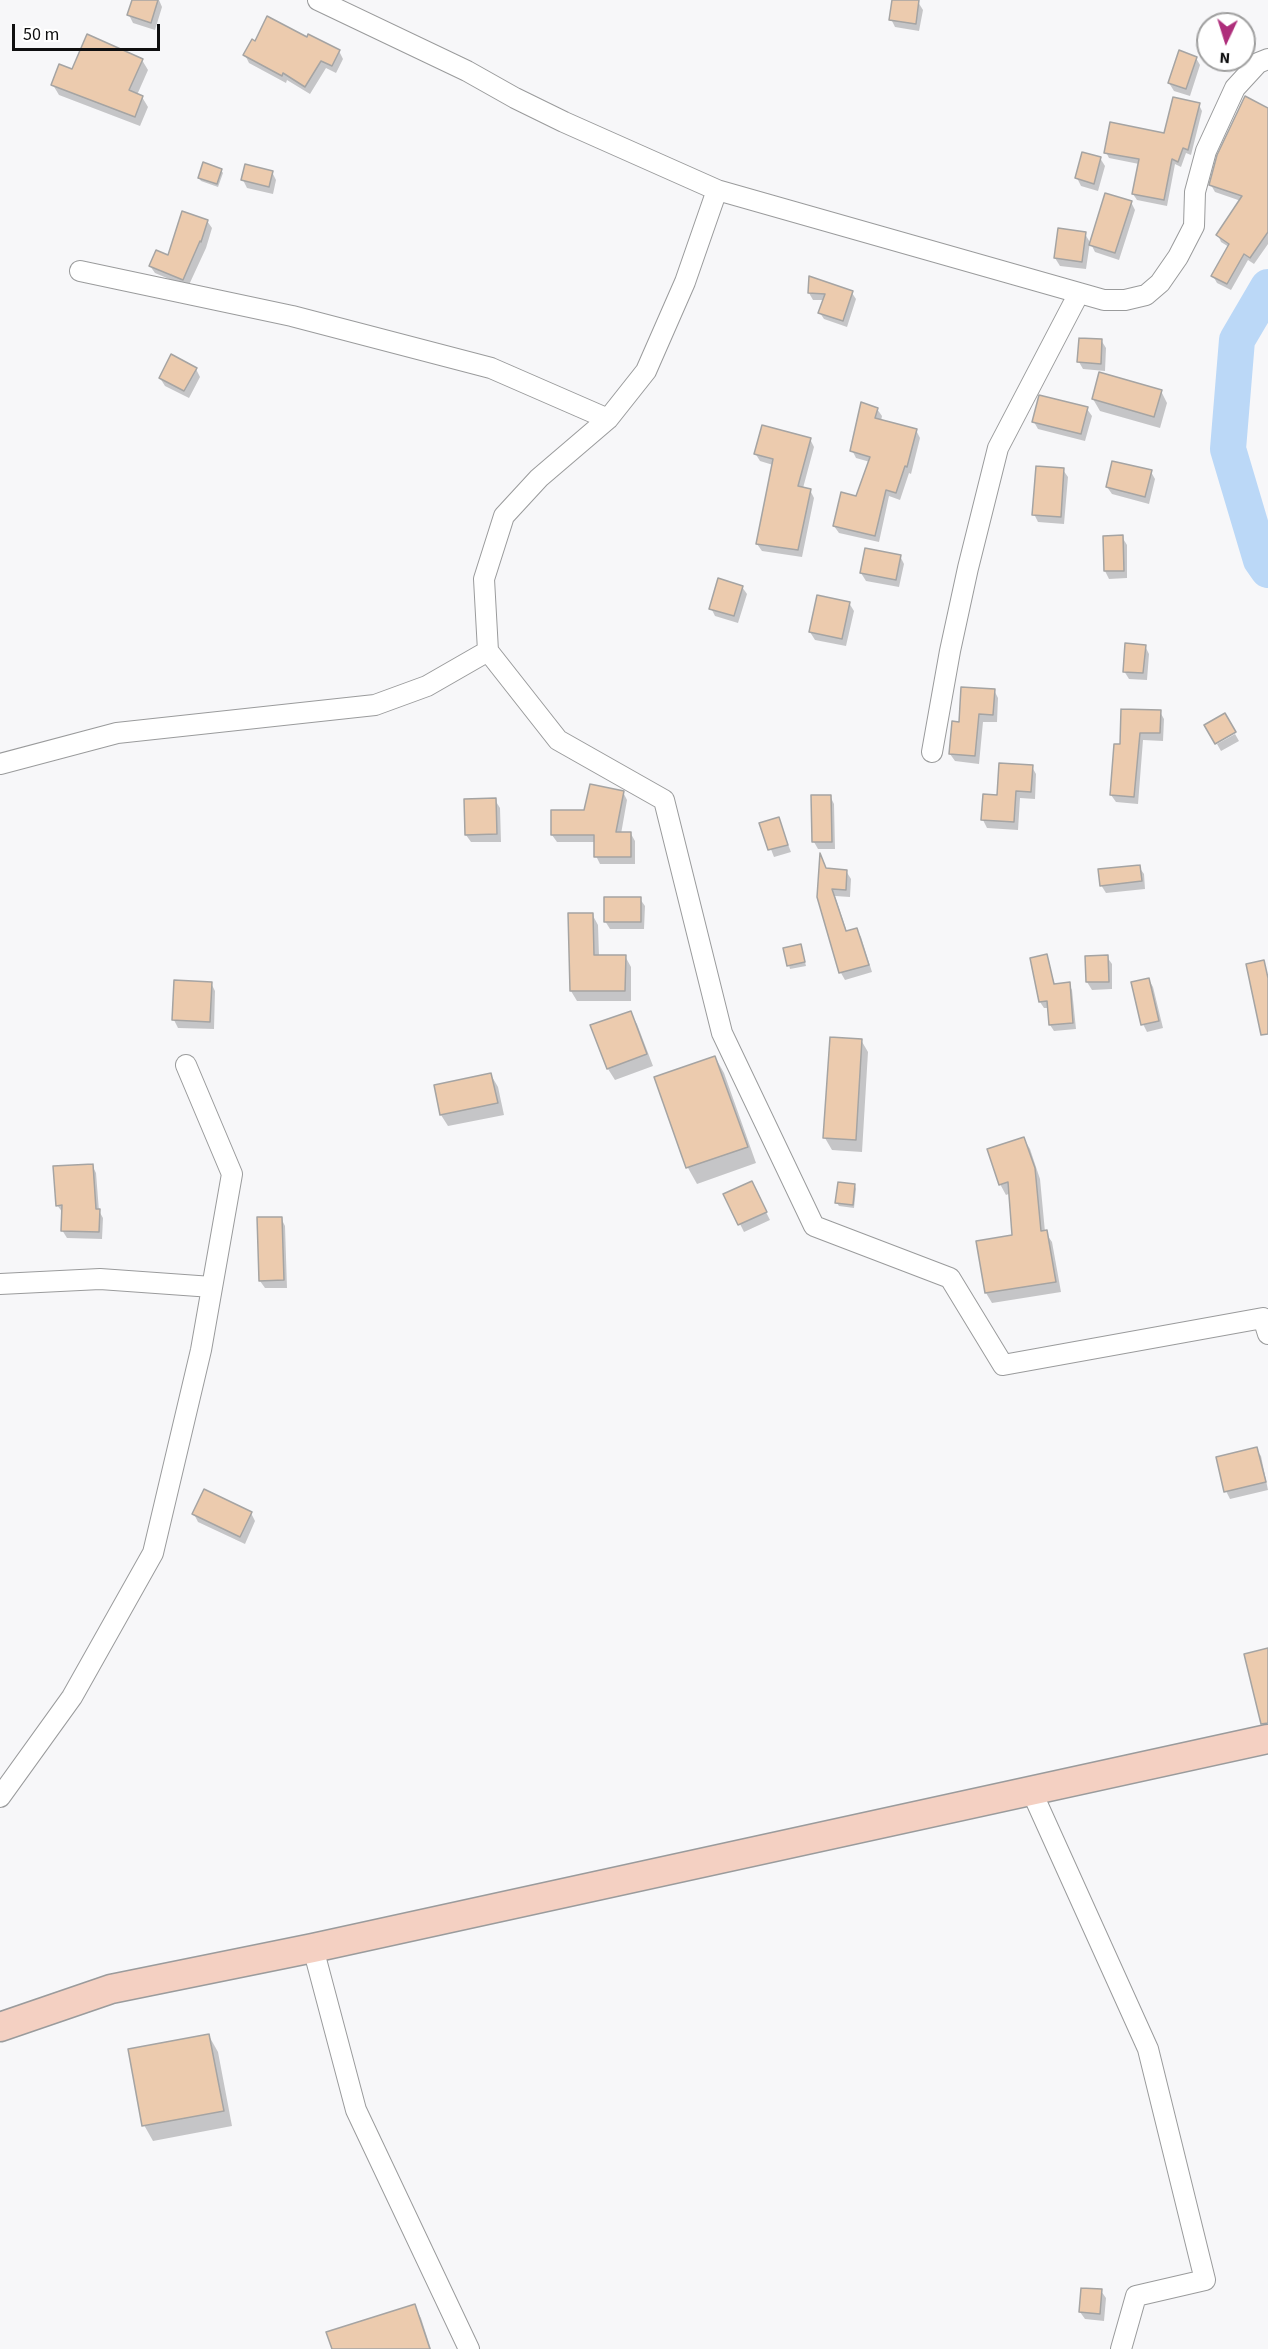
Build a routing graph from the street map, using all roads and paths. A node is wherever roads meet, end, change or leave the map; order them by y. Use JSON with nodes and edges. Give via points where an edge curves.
{"nodes":[{"id":1,"x":318,"y":0,"type":"edge"},
{"id":2,"x":1268,"y":59,"type":"edge"},
{"id":3,"x":717,"y":190,"type":"junction"},
{"id":4,"x":80,"y":271,"type":"dead end"},
{"id":5,"x":1079,"y":293,"type":"junction"},
{"id":6,"x":608,"y":419,"type":"junction"},
{"id":7,"x":488,"y":651,"type":"junction"},
{"id":8,"x":932,"y":752,"type":"dead end"},
{"id":9,"x":0,"y":764,"type":"edge"},
{"id":10,"x":186,"y":1065,"type":"dead end"},
{"id":11,"x":0,"y":1284,"type":"edge"},
{"id":12,"x":212,"y":1287,"type":"junction"},
{"id":13,"x":1268,"y":1334,"type":"edge"},
{"id":14,"x":1268,"y":1739,"type":"edge"},
{"id":15,"x":1031,"y":1790,"type":"junction"},
{"id":16,"x":0,"y":1797,"type":"edge"},
{"id":17,"x":313,"y":1948,"type":"junction"},
{"id":18,"x":0,"y":2027,"type":"edge"},
{"id":19,"x":469,"y":2349,"type":"edge"},
{"id":20,"x":1121,"y":2349,"type":"edge"}],
"edges":[{"from":1,"to":3,"type":"street","via":[[564,122]]},
{"from":2,"to":5,"type":"street","via":[[1258,63],[1235,88],[1206,151],[1195,192],[1194,226],[1160,283],[1146,295],[1125,300],[1104,300]]},
{"from":3,"to":5,"type":"street"},
{"from":3,"to":6,"type":"street","via":[[685,282],[646,371]]},
{"from":4,"to":6,"type":"street","via":[[292,316],[491,368]]},
{"from":5,"to":8,"type":"street","via":[[998,448],[965,578]]},
{"from":6,"to":7,"type":"street","via":[[538,478],[504,516],[483,579]]},
{"from":7,"to":9,"type":"street","via":[[427,686],[375,705],[117,733]]},
{"from":7,"to":13,"type":"street","via":[[558,740],[664,800],[722,1033],[814,1226],[950,1278],[1003,1365],[1263,1318]]},
{"from":10,"to":12,"type":"street","via":[[232,1174]]},
{"from":11,"to":12,"type":"street","via":[[100,1279]]},
{"from":12,"to":16,"type":"street","via":[[153,1553],[72,1697]]},
{"from":14,"to":15,"type":"street"},
{"from":15,"to":17,"type":"street"},
{"from":15,"to":20,"type":"street","via":[[1148,2049],[1205,2280],[1136,2296]]},
{"from":17,"to":18,"type":"street","via":[[111,1989]]},
{"from":17,"to":19,"type":"street","via":[[356,2110]]}]}
